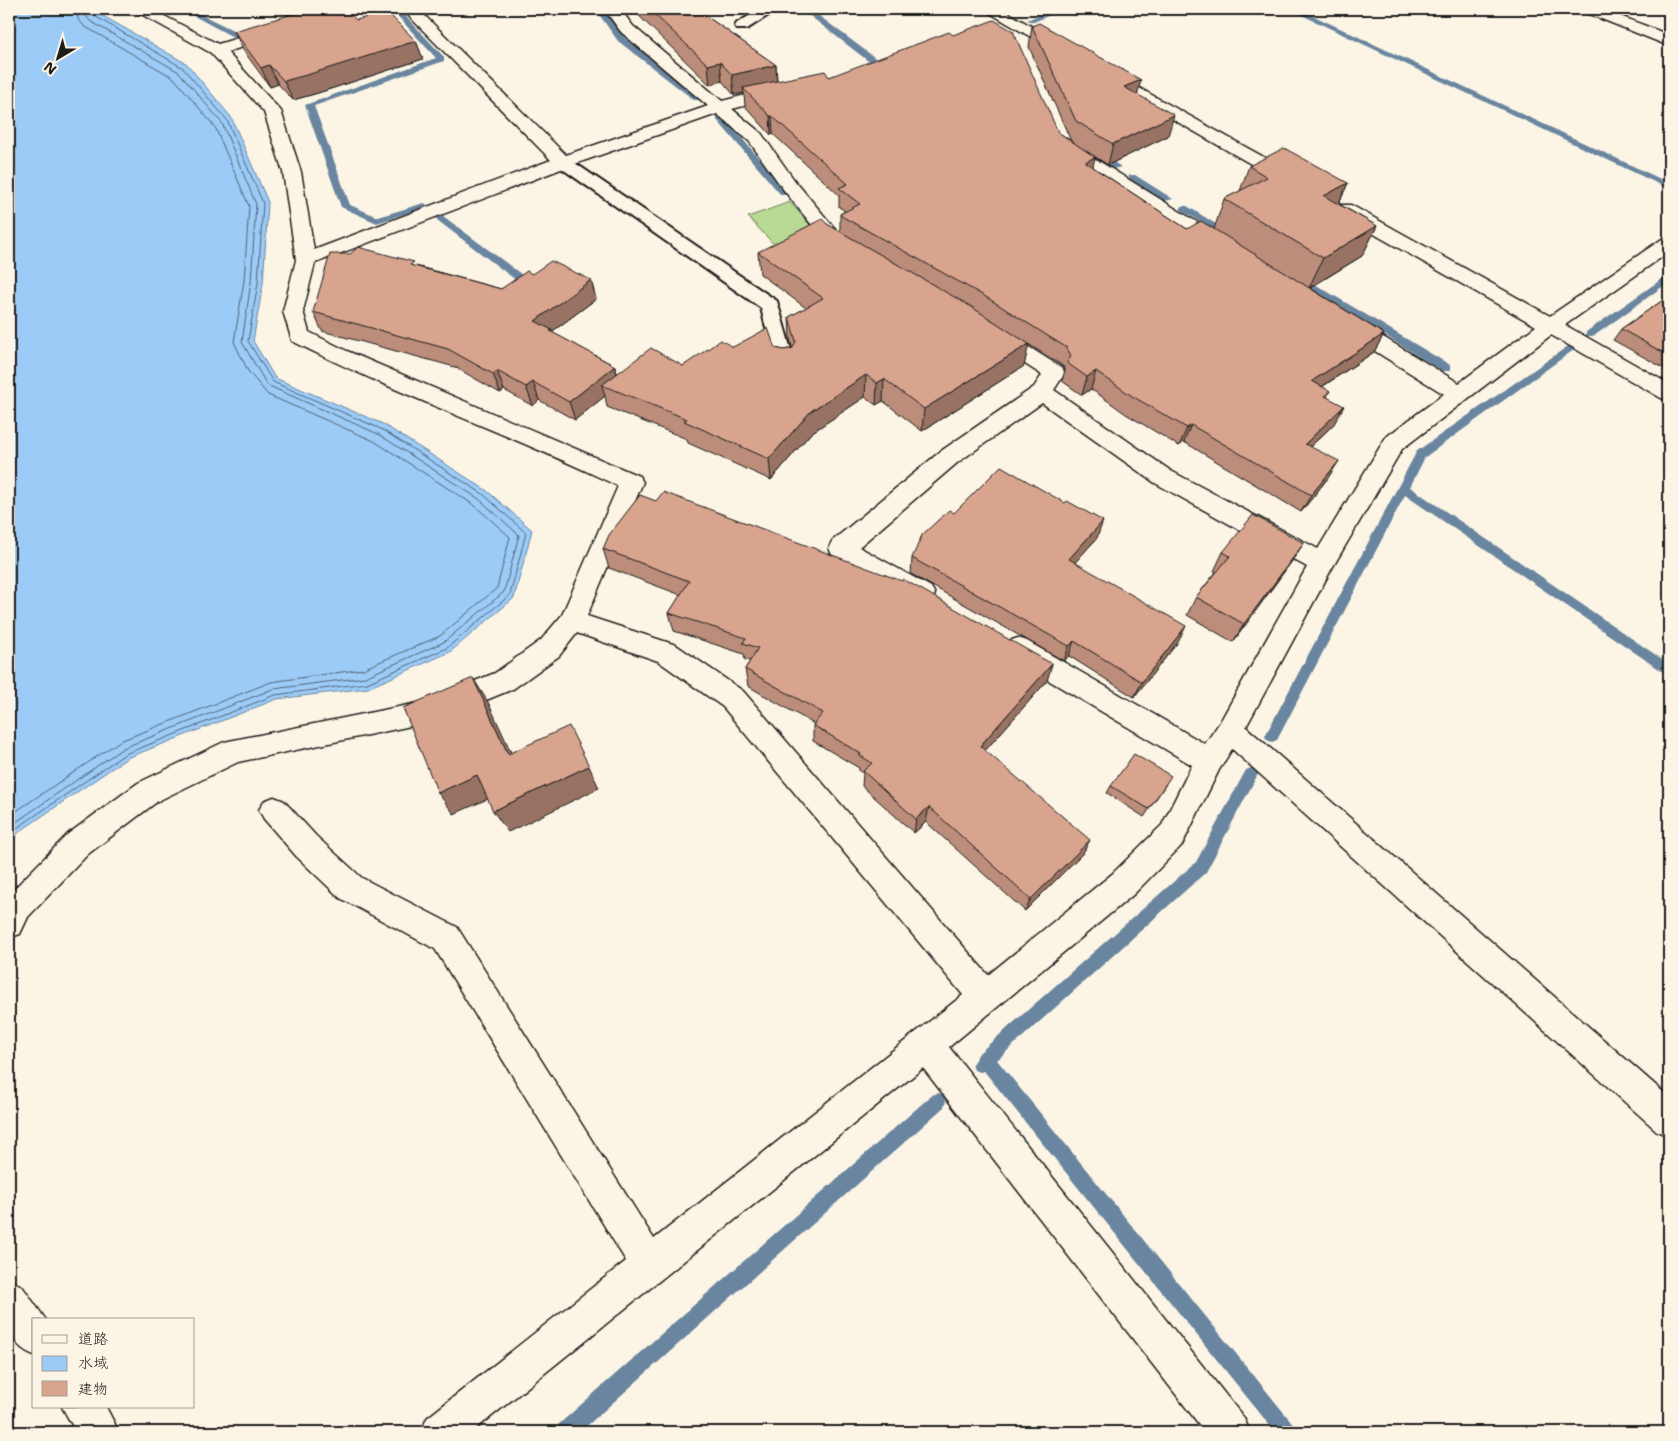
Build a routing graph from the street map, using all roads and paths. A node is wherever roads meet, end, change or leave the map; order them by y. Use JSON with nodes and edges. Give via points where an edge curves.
{"nodes":[{"id":1,"x":140,"y":9,"type":"edge"},
{"id":2,"x":292,"y":9,"type":"edge"},
{"id":3,"x":349,"y":9,"type":"edge"},
{"id":4,"x":410,"y":9,"type":"edge"},
{"id":5,"x":612,"y":9,"type":"edge"},
{"id":6,"x":770,"y":9,"type":"edge"},
{"id":7,"x":1590,"y":9,"type":"edge"},
{"id":8,"x":1003,"y":16,"type":"edge"},
{"id":9,"x":305,"y":22,"type":"junction"},
{"id":10,"x":742,"y":26,"type":"dead end"},
{"id":11,"x":1669,"y":41,"type":"edge"},
{"id":12,"x":1019,"y":45,"type":"edge"},
{"id":13,"x":216,"y":50,"type":"junction"},
{"id":14,"x":1076,"y":57,"type":"edge"},
{"id":15,"x":1094,"y":67,"type":"edge"},
{"id":16,"x":800,"y":87,"type":"edge"},
{"id":17,"x":721,"y":107,"type":"junction"},
{"id":18,"x":1054,"y":128,"type":"edge"},
{"id":19,"x":562,"y":162,"type":"junction"},
{"id":20,"x":1309,"y":189,"type":"edge"},
{"id":21,"x":1326,"y":199,"type":"edge"},
{"id":22,"x":1669,"y":243,"type":"edge"},
{"id":23,"x":860,"y":256,"type":"edge"},
{"id":24,"x":1239,"y":256,"type":"edge"},
{"id":25,"x":306,"y":260,"type":"junction"},
{"id":26,"x":1332,"y":314,"type":"edge"},
{"id":27,"x":975,"y":322,"type":"edge"},
{"id":28,"x":1550,"y":326,"type":"junction"},
{"id":29,"x":785,"y":364,"type":"edge"},
{"id":30,"x":1042,"y":392,"type":"junction"},
{"id":31,"x":1459,"y":393,"type":"junction"},
{"id":32,"x":1669,"y":393,"type":"edge"},
{"id":33,"x":1322,"y":563,"type":"junction"},
{"id":34,"x":943,"y":606,"type":"edge"},
{"id":35,"x":572,"y":621,"type":"junction"},
{"id":36,"x":994,"y":636,"type":"edge"},
{"id":37,"x":1230,"y":730,"type":"junction"},
{"id":38,"x":1209,"y":761,"type":"junction"},
{"id":39,"x":274,"y":810,"type":"dead end"},
{"id":40,"x":9,"y":923,"type":"edge"},
{"id":41,"x":986,"y":997,"type":"junction"},
{"id":42,"x":926,"y":1045,"type":"junction"},
{"id":43,"x":1669,"y":1119,"type":"edge"},
{"id":44,"x":650,"y":1266,"type":"junction"},
{"id":45,"x":9,"y":1299,"type":"edge"},
{"id":46,"x":32,"y":1333,"type":"edge"},
{"id":47,"x":83,"y":1408,"type":"edge"},
{"id":48,"x":99,"y":1432,"type":"edge"},
{"id":49,"x":441,"y":1432,"type":"edge"},
{"id":50,"x":1230,"y":1432,"type":"edge"}],
"edges":[{"from":1,"to":13,"type":"street"},
{"from":2,"to":9,"type":"street"},
{"from":3,"to":9,"type":"street"},
{"from":4,"to":19,"type":"street"},
{"from":5,"to":17,"type":"street","via":[[627,29]]},
{"from":6,"to":10,"type":"lane"},
{"from":7,"to":11,"type":"street"},
{"from":8,"to":12,"type":"street"},
{"from":8,"to":14,"type":"street"},
{"from":9,"to":13,"type":"street"},
{"from":13,"to":25,"type":"street","via":[[272,111],[292,172]]},
{"from":15,"to":20,"type":"street"},
{"from":16,"to":17,"type":"street"},
{"from":17,"to":19,"type":"street"},
{"from":17,"to":23,"type":"street","via":[[755,137],[789,185],[835,240]]},
{"from":18,"to":24,"type":"street","via":[[1062,146]]},
{"from":19,"to":25,"type":"street"},
{"from":19,"to":29,"type":"lane","via":[[770,305]]},
{"from":21,"to":28,"type":"street"},
{"from":22,"to":28,"type":"street"},
{"from":25,"to":35,"type":"street","via":[[292,311],[299,336],[349,362],[585,459],[631,482]]},
{"from":26,"to":31,"type":"street"},
{"from":27,"to":30,"type":"street","via":[[1054,373]]},
{"from":28,"to":31,"type":"street"},
{"from":28,"to":32,"type":"street"},
{"from":30,"to":33,"type":"street","via":[[1163,477]]},
{"from":30,"to":34,"type":"street","via":[[949,457],[841,548]]},
{"from":31,"to":33,"type":"street","via":[[1394,443]]},
{"from":33,"to":37,"type":"street"},
{"from":35,"to":40,"type":"street","via":[[550,648],[495,685],[425,713],[234,751],[148,792],[78,844],[18,907]]},
{"from":35,"to":41,"type":"street","via":[[667,654],[733,699]]},
{"from":36,"to":38,"type":"street"},
{"from":37,"to":38,"type":"street"},
{"from":37,"to":43,"type":"street"},
{"from":38,"to":41,"type":"street","via":[[1172,835],[1122,884]]},
{"from":39,"to":44,"type":"street","via":[[306,846],[351,888],[446,938]]},
{"from":41,"to":42,"type":"street"},
{"from":42,"to":44,"type":"street"},
{"from":42,"to":50,"type":"street"},
{"from":44,"to":49,"type":"street"},
{"from":45,"to":46,"type":"street"},
{"from":47,"to":48,"type":"street"}]}
